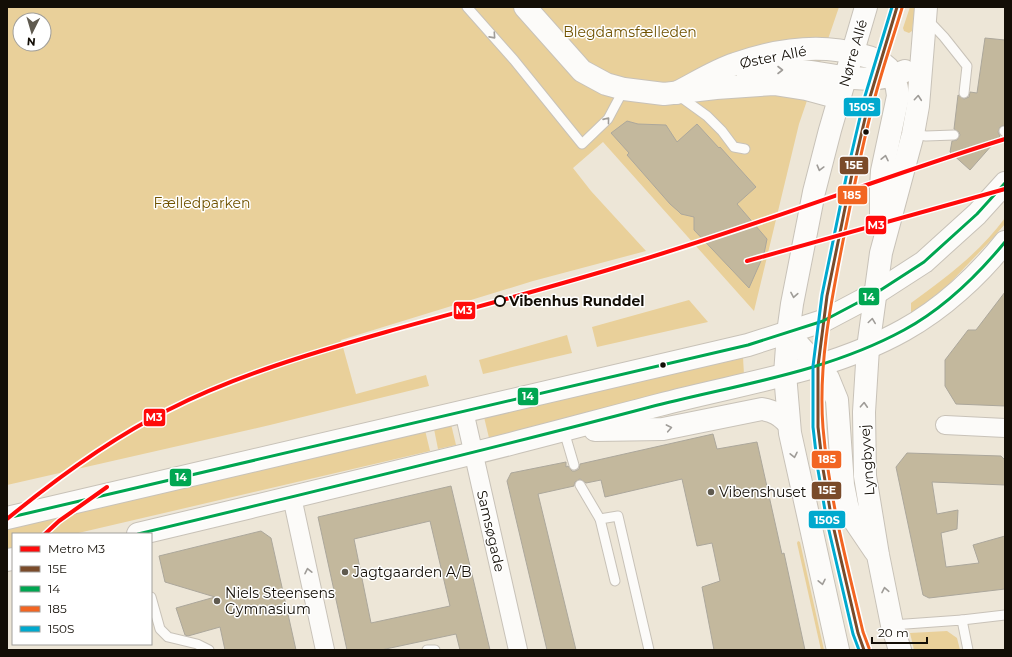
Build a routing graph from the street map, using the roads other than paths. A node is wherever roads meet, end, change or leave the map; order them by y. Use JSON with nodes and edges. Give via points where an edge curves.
{"nodes":[{"id":1,"x":467,"y":7,"type":"edge"},
{"id":2,"x":525,"y":7,"type":"edge"},
{"id":3,"x":866,"y":7,"type":"edge"},
{"id":4,"x":897,"y":7,"type":"edge"},
{"id":5,"x":925,"y":12,"type":"edge"},
{"id":6,"x":853,"y":52,"type":"junction"},
{"id":7,"x":921,"y":61,"type":"junction"},
{"id":8,"x":883,"y":72,"type":"junction"},
{"id":9,"x":846,"y":77,"type":"junction"},
{"id":10,"x":716,"y":88,"type":"junction"},
{"id":11,"x":624,"y":89,"type":"junction"},
{"id":12,"x":676,"y":93,"type":"junction"},
{"id":13,"x":964,"y":93,"type":"dead end"},
{"id":14,"x":839,"y":98,"type":"junction"},
{"id":15,"x":913,"y":134,"type":"junction"},
{"id":16,"x":954,"y":134,"type":"dead end"},
{"id":17,"x":745,"y":149,"type":"dead end"},
{"id":18,"x":1005,"y":182,"type":"edge"},
{"id":19,"x":1005,"y":242,"type":"edge"},
{"id":20,"x":881,"y":253,"type":"junction"},
{"id":21,"x":876,"y":293,"type":"junction"},
{"id":22,"x":823,"y":321,"type":"junction"},
{"id":23,"x":788,"y":333,"type":"junction"},
{"id":24,"x":868,"y":348,"type":"junction"},
{"id":25,"x":818,"y":366,"type":"junction"},
{"id":26,"x":786,"y":374,"type":"junction"},
{"id":27,"x":464,"y":411,"type":"junction"},
{"id":28,"x":788,"y":423,"type":"junction"},
{"id":29,"x":945,"y":425,"type":"dead end"},
{"id":30,"x":1005,"y":428,"type":"edge"},
{"id":31,"x":564,"y":431,"type":"junction"},
{"id":32,"x":473,"y":454,"type":"junction"},
{"id":33,"x":574,"y":465,"type":"dead end"},
{"id":34,"x":580,"y":485,"type":"dead end"},
{"id":35,"x":292,"y":497,"type":"junction"},
{"id":36,"x":7,"y":518,"type":"edge"},
{"id":37,"x":600,"y":519,"type":"junction"},
{"id":38,"x":142,"y":533,"type":"edge"},
{"id":39,"x":878,"y":555,"type":"junction"},
{"id":40,"x":615,"y":581,"type":"dead end"},
{"id":41,"x":152,"y":601,"type":"edge"},
{"id":42,"x":1005,"y":615,"type":"edge"},
{"id":43,"x":962,"y":620,"type":"junction"},
{"id":44,"x":892,"y":625,"type":"junction"},
{"id":45,"x":209,"y":650,"type":"edge"},
{"id":46,"x":324,"y":650,"type":"edge"},
{"id":47,"x":427,"y":650,"type":"edge"},
{"id":48,"x":435,"y":650,"type":"edge"},
{"id":49,"x":518,"y":650,"type":"edge"},
{"id":50,"x":649,"y":650,"type":"edge"},
{"id":51,"x":838,"y":650,"type":"edge"},
{"id":52,"x":864,"y":650,"type":"edge"},
{"id":53,"x":900,"y":650,"type":"edge"},
{"id":54,"x":968,"y":650,"type":"edge"}],
"edges":[{"from":1,"to":11,"type":"lane","one_way":true,"via":[[582,144],[608,119]]},
{"from":2,"to":11,"type":"street","name":"Øster Allé","via":[[582,71],[606,84]]},
{"from":3,"to":6,"type":"street","name":"Nørre Allé"},
{"from":4,"to":8,"type":"lane","name":"Nørre Allé"},
{"from":5,"to":7,"type":"street"},
{"from":5,"to":13,"type":"lane","via":[[967,66]]},
{"from":6,"to":8,"type":"street","name":"Øster Allé"},
{"from":6,"to":9,"type":"street","name":"Nørre Allé"},
{"from":6,"to":12,"type":"street","name":"Øster Allé","via":[[819,49],[764,55],[734,64]]},
{"from":7,"to":8,"type":"street","via":[[908,70]]},
{"from":15,"to":7,"type":"street","one_way":true},
{"from":8,"to":9,"type":"street"},
{"from":20,"to":8,"type":"street","one_way":true,"via":[[882,171],[898,96],[897,86]]},
{"from":8,"to":22,"type":"lane","name":"Nørre Allé","via":[[852,174]]},
{"from":10,"to":9,"type":"street","one_way":true,"via":[[752,74],[776,69]]},
{"from":9,"to":14,"type":"street","name":"Nørre Allé"},
{"from":10,"to":12,"type":"street","name":"Øster Allé"},
{"from":10,"to":14,"type":"street","via":[[774,84]]},
{"from":11,"to":12,"type":"street","name":"Øster Allé"},
{"from":12,"to":17,"type":"lane","via":[[707,116],[734,147]]},
{"from":14,"to":23,"type":"street","name":"Nørre Allé","one_way":true,"via":[[814,192]]},
{"from":15,"to":16,"type":"lane"},
{"from":15,"to":20,"type":"street"},
{"from":18,"to":21,"type":"street","via":[[977,214],[924,262]]},
{"from":19,"to":24,"type":"street","via":[[948,301],[904,330]]},
{"from":20,"to":21,"type":"street"},
{"from":21,"to":22,"type":"street"},
{"from":24,"to":21,"type":"street","name":"Lyngbyvej","one_way":true},
{"from":22,"to":23,"type":"street"},
{"from":22,"to":25,"type":"lane","name":"Nørre Allé"},
{"from":23,"to":25,"type":"street"},
{"from":23,"to":26,"type":"street"},
{"from":23,"to":27,"type":"street","via":[[748,345]]},
{"from":24,"to":25,"type":"street"},
{"from":39,"to":24,"type":"street","name":"Lyngbyvej","one_way":true,"via":[[865,476],[864,412]]},
{"from":25,"to":26,"type":"street"},
{"from":25,"to":39,"type":"street","via":[[828,378],[836,400],[842,478],[847,506]]},
{"from":25,"to":52,"type":"lane","via":[[818,427],[826,492],[851,605]]},
{"from":26,"to":28,"type":"street"},
{"from":26,"to":31,"type":"street"},
{"from":27,"to":32,"type":"street","name":"Samsøgade"},
{"from":27,"to":36,"type":"street"},
{"from":31,"to":28,"type":"street","one_way":true,"via":[[663,430],[762,409],[782,416]]},
{"from":28,"to":51,"type":"street","one_way":true},
{"from":29,"to":30,"type":"street"},
{"from":31,"to":32,"type":"street"},
{"from":31,"to":33,"type":"lane"},
{"from":32,"to":35,"type":"street"},
{"from":32,"to":49,"type":"street","name":"Samsøgade"},
{"from":34,"to":37,"type":"lane"},
{"from":35,"to":38,"type":"street"},
{"from":46,"to":35,"type":"street","one_way":true},
{"from":37,"to":40,"type":"lane"},
{"from":37,"to":50,"type":"lane","via":[[618,516]]},
{"from":44,"to":39,"type":"street","name":"Lyngbyvej","one_way":true},
{"from":41,"to":45,"type":"lane","via":[[160,629],[168,637],[197,644]]},
{"from":42,"to":43,"type":"lane"},
{"from":43,"to":44,"type":"lane"},
{"from":43,"to":54,"type":"lane"},
{"from":44,"to":53,"type":"street","name":"Lyngbyvej"},
{"from":47,"to":48,"type":"lane"}]}
